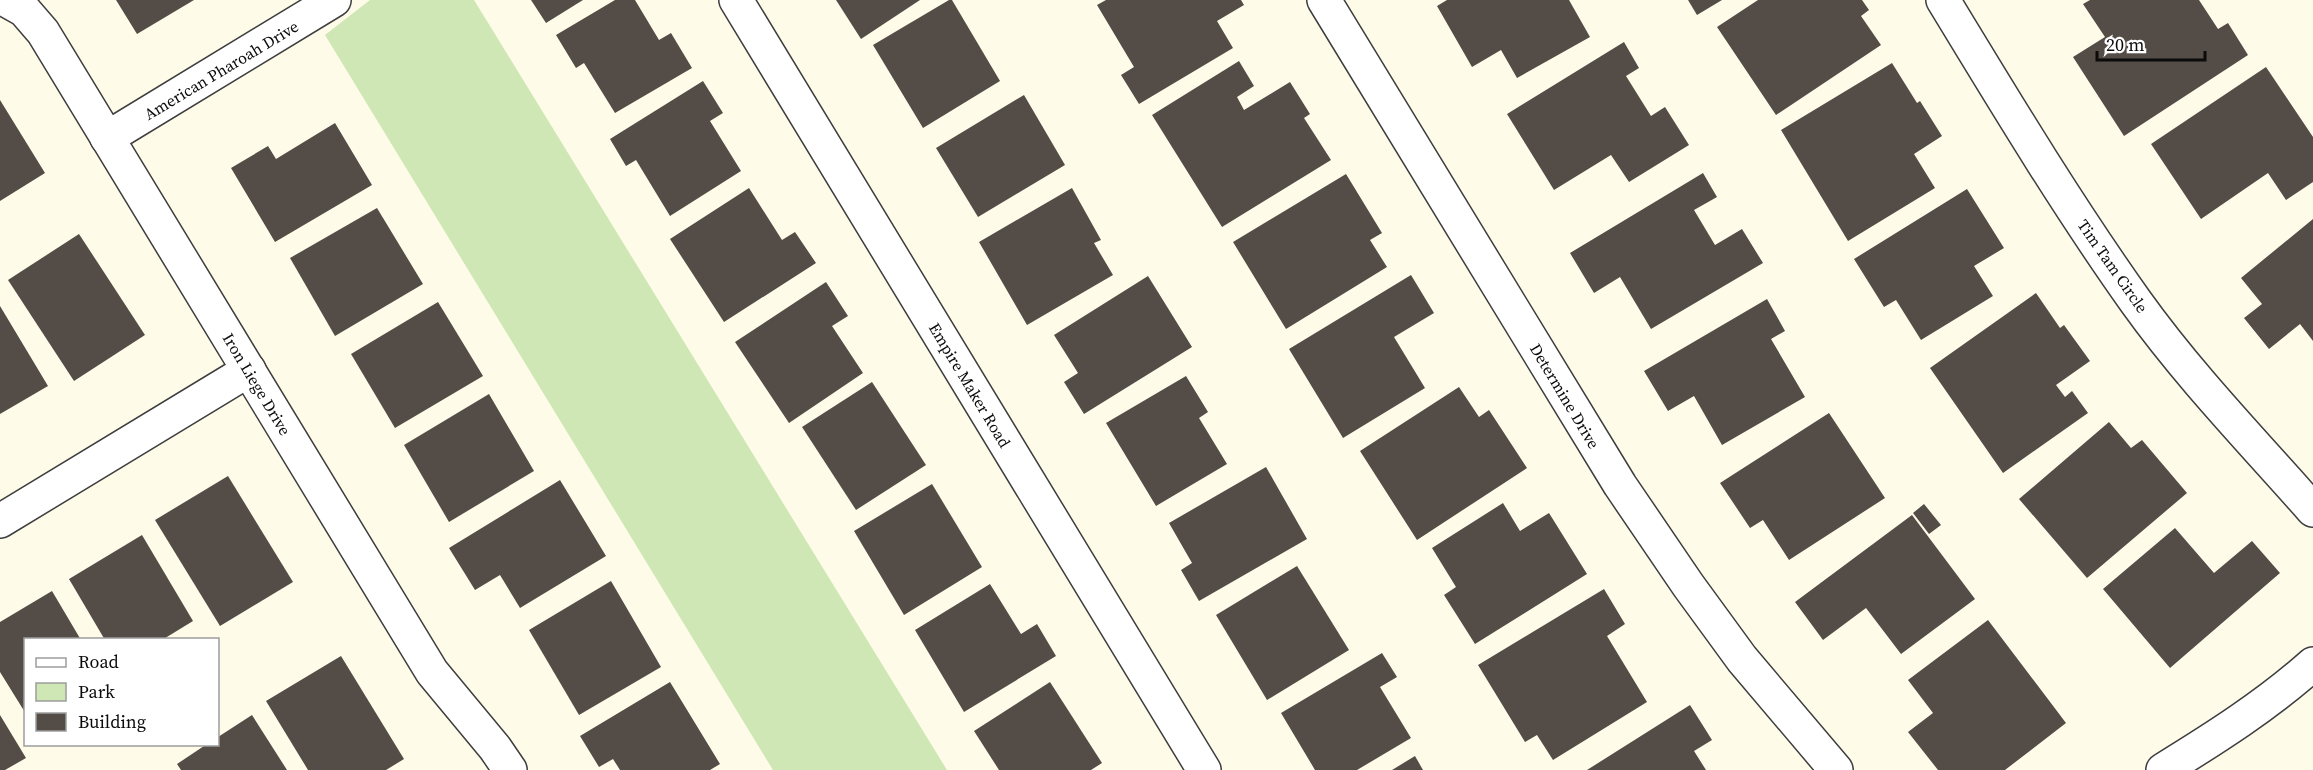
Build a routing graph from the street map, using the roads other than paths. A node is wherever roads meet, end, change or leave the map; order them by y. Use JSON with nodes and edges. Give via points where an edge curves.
{"nodes":[{"id":1,"x":6,"y":0,"type":"edge"},
{"id":2,"x":334,"y":0,"type":"edge"},
{"id":3,"x":736,"y":0,"type":"edge"},
{"id":4,"x":1324,"y":0,"type":"edge"},
{"id":5,"x":1943,"y":0,"type":"edge"},
{"id":6,"x":107,"y":138,"type":"junction"},
{"id":7,"x":249,"y":370,"type":"junction"},
{"id":8,"x":2313,"y":510,"type":"edge"},
{"id":9,"x":0,"y":521,"type":"edge"},
{"id":10,"x":2313,"y":664,"type":"edge"},
{"id":11,"x":510,"y":770,"type":"edge"},
{"id":12,"x":1203,"y":770,"type":"edge"},
{"id":13,"x":1836,"y":770,"type":"edge"},
{"id":14,"x":2163,"y":770,"type":"edge"}],
"edges":[{"from":1,"to":6,"type":"street","name":"Iron Liege Drive","via":[[24,10],[43,32]]},
{"from":2,"to":6,"type":"street","name":"American Pharoah Drive"},
{"from":3,"to":12,"type":"street","name":"Empire Maker Road"},
{"from":4,"to":13,"type":"street","name":"Determine Drive","via":[[1620,485],[1748,666]]},
{"from":5,"to":8,"type":"street","name":"Tim Tam Circle","via":[[2043,162],[2137,303]]},
{"from":6,"to":7,"type":"street","name":"Iron Liege Drive"},
{"from":7,"to":9,"type":"street"},
{"from":7,"to":11,"type":"street","name":"Iron Liege Drive","via":[[432,672]]},
{"from":10,"to":14,"type":"street","via":[[2222,734]]}]}
